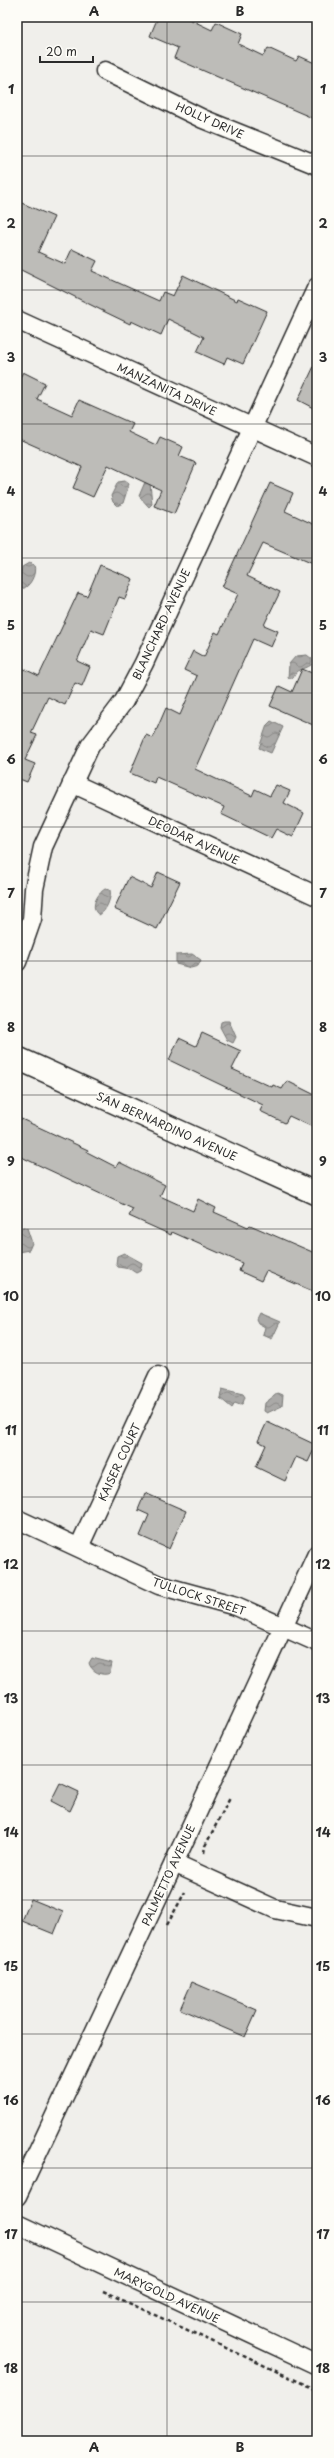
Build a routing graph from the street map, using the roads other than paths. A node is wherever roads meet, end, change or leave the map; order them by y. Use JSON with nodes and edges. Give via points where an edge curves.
{"nodes":[{"id":1,"x":105,"y":71,"type":"dead end"},
{"id":2,"x":317,"y":165,"type":"edge"},
{"id":3,"x":317,"y":286,"type":"edge"},
{"id":4,"x":17,"y":320,"type":"edge"},
{"id":5,"x":251,"y":427,"type":"junction"},
{"id":6,"x":317,"y":457,"type":"edge"},
{"id":7,"x":72,"y":783,"type":"junction"},
{"id":8,"x":317,"y":896,"type":"edge"},
{"id":9,"x":17,"y":962,"type":"edge"},
{"id":10,"x":17,"y":1058,"type":"edge"},
{"id":11,"x":317,"y":1194,"type":"edge"},
{"id":12,"x":158,"y":1376,"type":"dead end"},
{"id":13,"x":17,"y":1518,"type":"edge"},
{"id":14,"x":79,"y":1547,"type":"junction"},
{"id":15,"x":317,"y":1554,"type":"edge"},
{"id":16,"x":284,"y":1627,"type":"junction"},
{"id":17,"x":317,"y":1642,"type":"edge"},
{"id":18,"x":174,"y":1864,"type":"junction"},
{"id":19,"x":317,"y":1918,"type":"edge"},
{"id":20,"x":17,"y":2196,"type":"edge"},
{"id":21,"x":17,"y":2224,"type":"edge"},
{"id":22,"x":317,"y":2366,"type":"edge"}],
"edges":[{"from":1,"to":2,"type":"street","name":"HOLLY DRIVE","via":[[203,119]]},
{"from":3,"to":5,"type":"street","name":"BLANCHARD AVENUE"},
{"from":4,"to":5,"type":"street","name":"MANZANITA DRIVE"},
{"from":5,"to":6,"type":"street","name":"MANZANITA DRIVE"},
{"from":5,"to":7,"type":"street","name":"BLANCHARD AVENUE","via":[[144,663],[124,701],[90,746]]},
{"from":7,"to":8,"type":"street","name":"DEODAR AVENUE"},
{"from":7,"to":9,"type":"street","name":"BLANCHARD AVENUE","via":[[43,847],[34,889],[32,919]]},
{"from":10,"to":11,"type":"main road","name":"SAN BERNARDINO AVENUE"},
{"from":12,"to":14,"type":"street","name":"KAISER COURT"},
{"from":13,"to":14,"type":"street","name":"TULLOCK STREET"},
{"from":14,"to":16,"type":"street","name":"TULLOCK STREET","via":[[159,1585],[219,1600]]},
{"from":15,"to":16,"type":"street","name":"PALMETTO AVENUE"},
{"from":16,"to":17,"type":"street","name":"TULLOCK STREET"},
{"from":16,"to":18,"type":"street","name":"PALMETTO AVENUE"},
{"from":18,"to":19,"type":"street","via":[[275,1909]]},
{"from":18,"to":20,"type":"street","name":"PALMETTO AVENUE"},
{"from":21,"to":22,"type":"street","name":"MARYGOLD AVENUE"}]}
